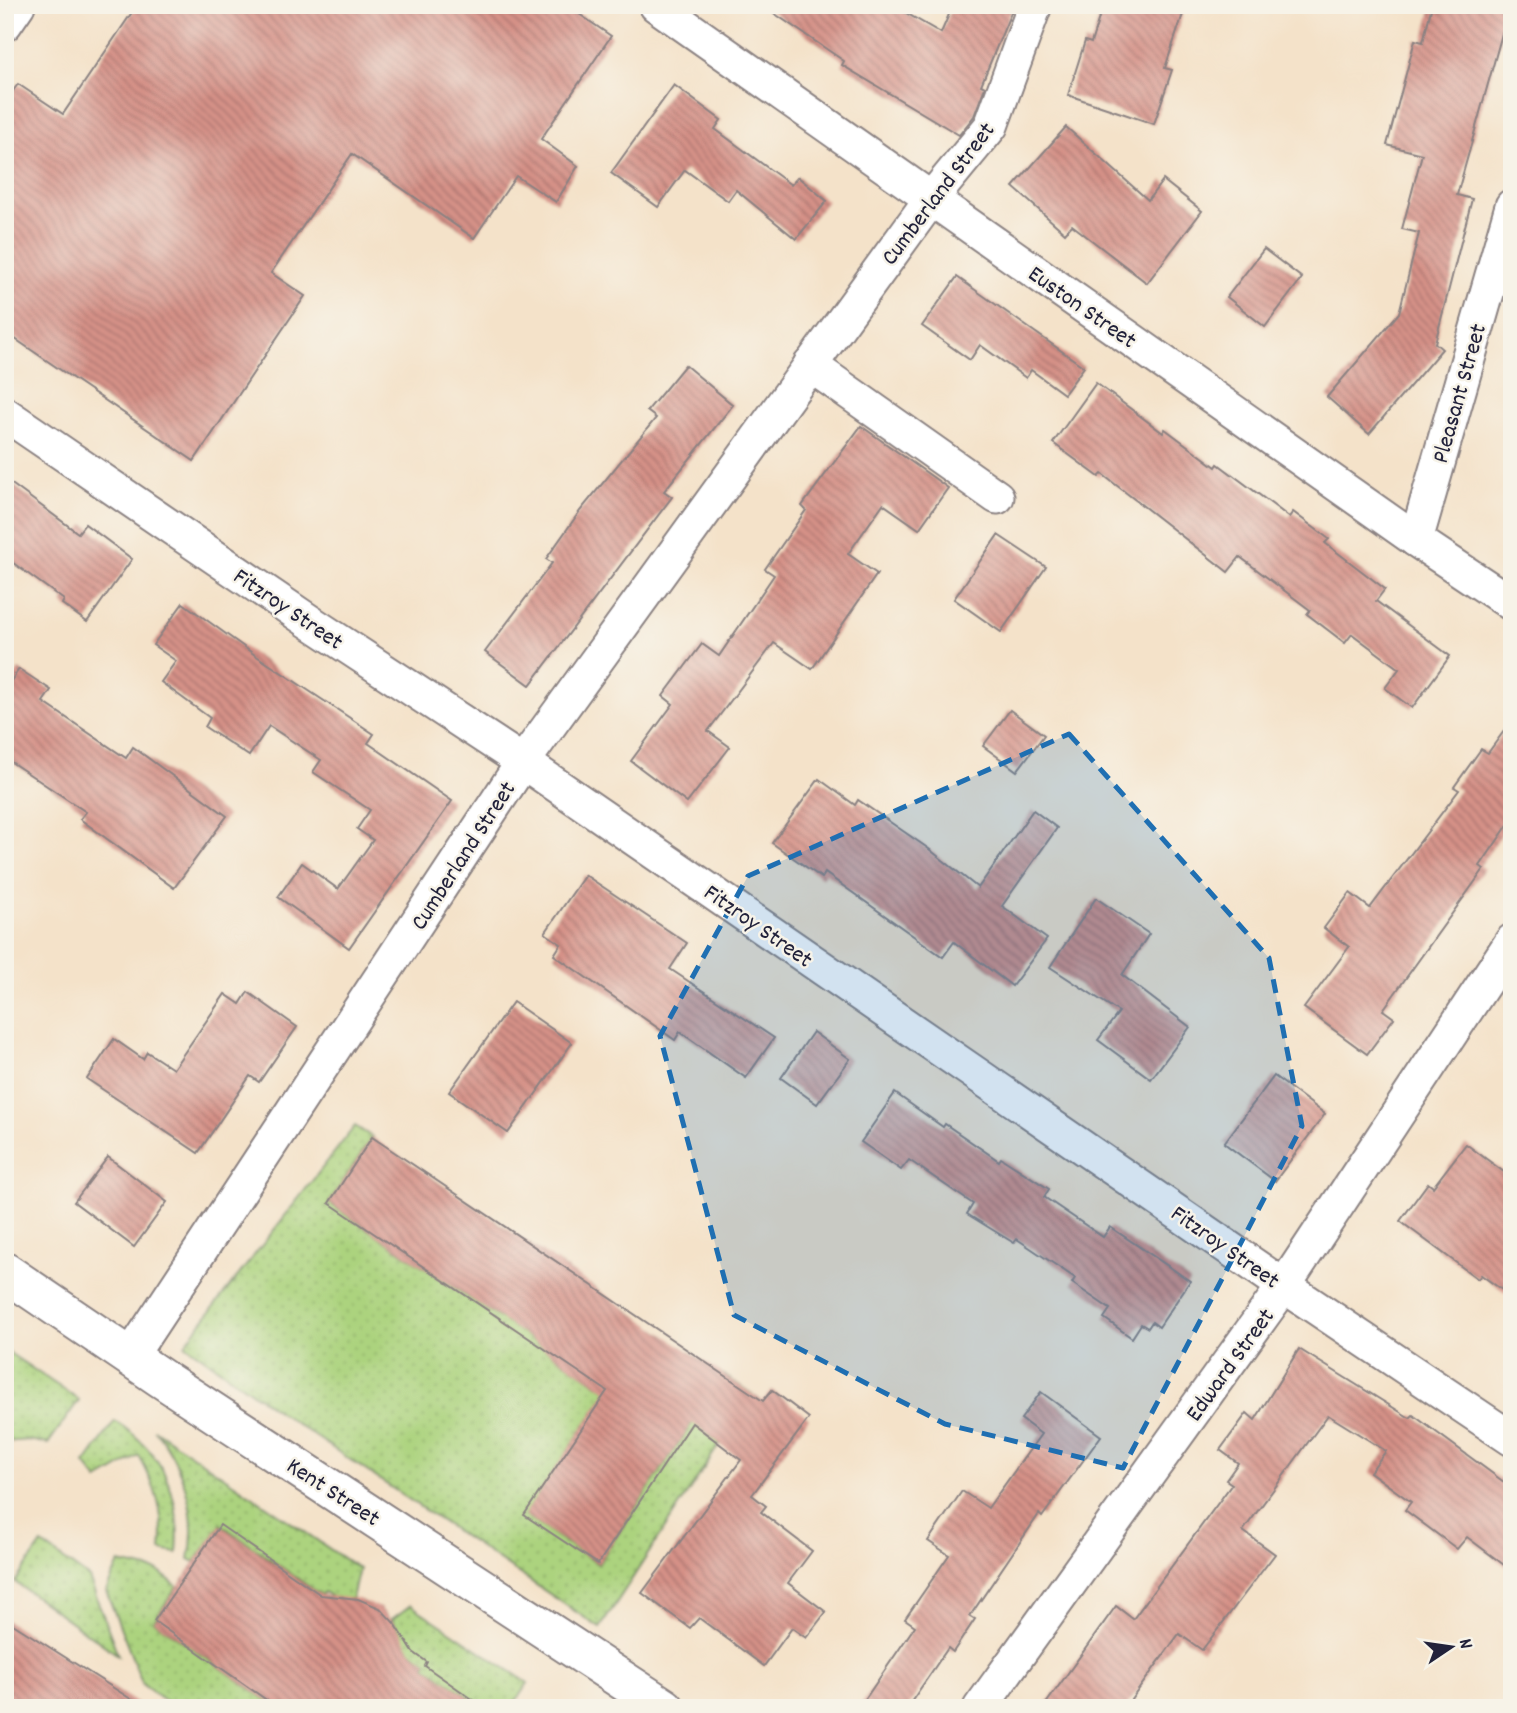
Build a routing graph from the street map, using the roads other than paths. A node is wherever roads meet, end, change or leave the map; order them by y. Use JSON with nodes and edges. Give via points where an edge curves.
{"nodes":[{"id":1,"x":18,"y":5,"type":"edge"},
{"id":2,"x":656,"y":5,"type":"edge"},
{"id":3,"x":1035,"y":5,"type":"edge"},
{"id":4,"x":5,"y":24,"type":"edge"},
{"id":5,"x":931,"y":199,"type":"junction"},
{"id":6,"x":1512,"y":206,"type":"edge"},
{"id":7,"x":810,"y":365,"type":"junction"},
{"id":8,"x":5,"y":414,"type":"edge"},
{"id":9,"x":998,"y":497,"type":"dead end"},
{"id":10,"x":1416,"y":540,"type":"junction"},
{"id":11,"x":1512,"y":604,"type":"edge"},
{"id":12,"x":523,"y":762,"type":"junction"},
{"id":13,"x":1512,"y":941,"type":"edge"},
{"id":14,"x":5,"y":1272,"type":"edge"},
{"id":15,"x":1284,"y":1286,"type":"junction"},
{"id":16,"x":130,"y":1357,"type":"junction"},
{"id":17,"x":1512,"y":1439,"type":"edge"},
{"id":18,"x":665,"y":1708,"type":"edge"},
{"id":19,"x":980,"y":1708,"type":"edge"}],
"edges":[{"from":1,"to":4,"type":"street"},
{"from":2,"to":5,"type":"street","name":"Euston Street"},
{"from":3,"to":5,"type":"street","name":"Cumberland Street","via":[[991,126]]},
{"from":5,"to":7,"type":"street","name":"Cumberland Street"},
{"from":5,"to":10,"type":"street","name":"Euston Street"},
{"from":6,"to":10,"type":"street","name":"Pleasant Street"},
{"from":7,"to":9,"type":"street"},
{"from":7,"to":12,"type":"street","name":"Cumberland Street"},
{"from":8,"to":12,"type":"street","name":"Fitzroy Street"},
{"from":10,"to":11,"type":"street","name":"Euston Street"},
{"from":12,"to":15,"type":"street","name":"Fitzroy Street"},
{"from":12,"to":16,"type":"street","name":"Cumberland Street"},
{"from":13,"to":15,"type":"street","name":"Edward Street"},
{"from":14,"to":16,"type":"street","name":"Kent Street"},
{"from":15,"to":17,"type":"street","name":"Fitzroy Street"},
{"from":15,"to":19,"type":"street","name":"Edward Street"},
{"from":16,"to":18,"type":"street","name":"Kent Street"}]}
